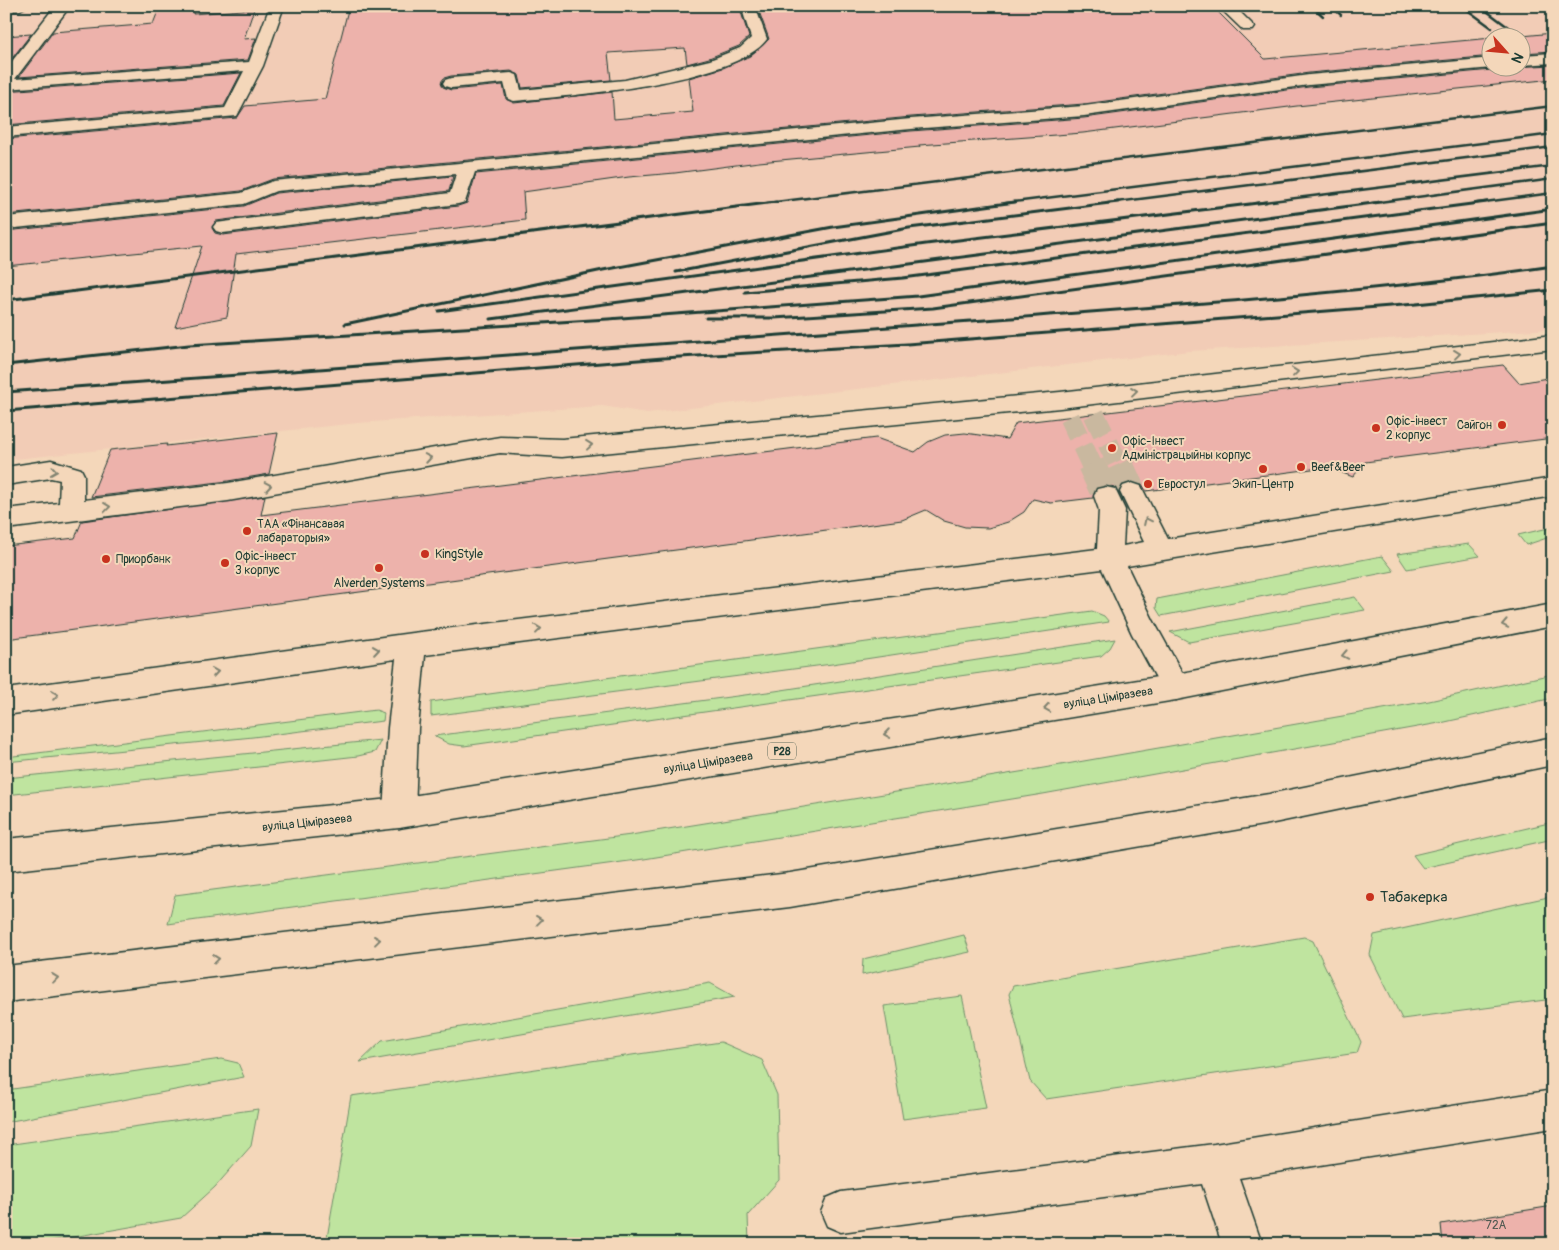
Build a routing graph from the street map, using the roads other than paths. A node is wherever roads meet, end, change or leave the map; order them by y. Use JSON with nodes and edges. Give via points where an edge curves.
{"nodes":[{"id":1,"x":20,"y":6,"type":"edge"},
{"id":2,"x":63,"y":6,"type":"edge"},
{"id":3,"x":277,"y":6,"type":"edge"},
{"id":4,"x":748,"y":6,"type":"edge"},
{"id":5,"x":1225,"y":6,"type":"edge"},
{"id":6,"x":6,"y":7,"type":"edge"},
{"id":7,"x":1248,"y":27,"type":"dead end"},
{"id":8,"x":1553,"y":58,"type":"edge"},
{"id":9,"x":1532,"y":59,"type":"edge"},
{"id":10,"x":1482,"y":64,"type":"edge"},
{"id":11,"x":255,"y":66,"type":"junction"},
{"id":12,"x":6,"y":80,"type":"edge"},
{"id":13,"x":451,"y":83,"type":"dead end"},
{"id":14,"x":6,"y":84,"type":"edge"},
{"id":15,"x":6,"y":132,"type":"edge"},
{"id":16,"x":467,"y":168,"type":"junction"},
{"id":17,"x":6,"y":223,"type":"edge"},
{"id":18,"x":223,"y":226,"type":"dead end"},
{"id":19,"x":1553,"y":342,"type":"edge"},
{"id":20,"x":6,"y":476,"type":"edge"},
{"id":21,"x":1553,"y":487,"type":"edge"},
{"id":22,"x":1132,"y":492,"type":"tunnel mouth"},
{"id":23,"x":1106,"y":496,"type":"tunnel mouth"},
{"id":24,"x":72,"y":511,"type":"junction"},
{"id":25,"x":6,"y":519,"type":"edge"},
{"id":26,"x":1161,"y":550,"type":"junction"},
{"id":27,"x":1110,"y":558,"type":"junction"},
{"id":28,"x":1553,"y":615,"type":"edge"},
{"id":29,"x":412,"y":645,"type":"junction"},
{"id":30,"x":1176,"y":687,"type":"junction"},
{"id":31,"x":6,"y":702,"type":"edge"},
{"id":32,"x":1553,"y":751,"type":"edge"},
{"id":33,"x":399,"y":813,"type":"junction"},
{"id":34,"x":6,"y":855,"type":"edge"},
{"id":35,"x":6,"y":984,"type":"edge"},
{"id":36,"x":1553,"y":1109,"type":"edge"},
{"id":37,"x":1214,"y":1162,"type":"junction"},
{"id":38,"x":841,"y":1212,"type":"dead end"},
{"id":39,"x":1242,"y":1244,"type":"edge"}],
"edges":[{"from":1,"to":6,"type":"main road"},
{"from":2,"to":12,"type":"main road"},
{"from":3,"to":11,"type":"main road"},
{"from":4,"to":13,"type":"main road","via":[[759,39],[745,51],[715,64],[626,85],[514,96],[511,78]]},
{"from":5,"to":7,"type":"main road"},
{"from":8,"to":9,"type":"main road"},
{"from":10,"to":16,"type":"main road","via":[[1309,80],[1084,112],[911,124]]},
{"from":11,"to":14,"type":"main road"},
{"from":11,"to":15,"type":"main road","via":[[232,112]]},
{"from":16,"to":17,"type":"main road","via":[[273,186],[244,198]]},
{"from":16,"to":18,"type":"main road","via":[[458,198]]},
{"from":24,"to":19,"type":"main road","one_way":true,"via":[[228,492],[500,445],[562,448],[1064,408]]},
{"from":20,"to":24,"type":"main road","one_way":true,"via":[[51,469],[72,475]]},
{"from":21,"to":26,"type":"main road"},
{"from":26,"to":22,"type":"main road","one_way":true},
{"from":23,"to":27,"type":"main road","via":[[1112,510]]},
{"from":24,"to":25,"type":"main road"},
{"from":26,"to":27,"type":"main road"},
{"from":29,"to":27,"type":"main road","one_way":true},
{"from":27,"to":30,"type":"main road"},
{"from":28,"to":30,"type":"main road","name":"вуліца Ціміразева","number":"Р28","one_way":true},
{"from":31,"to":29,"type":"main road","one_way":true},
{"from":29,"to":33,"type":"main road","via":[[403,728]]},
{"from":30,"to":33,"type":"main road","name":"вуліца Ціміразева","number":"Р28","one_way":true},
{"from":35,"to":32,"type":"main road","one_way":true,"via":[[790,890],[1269,809]]},
{"from":33,"to":34,"type":"main road","name":"вуліца Ціміразева","number":"Р28"},
{"from":36,"to":37,"type":"main road"},
{"from":37,"to":38,"type":"main road"},
{"from":37,"to":39,"type":"main road"}]}
